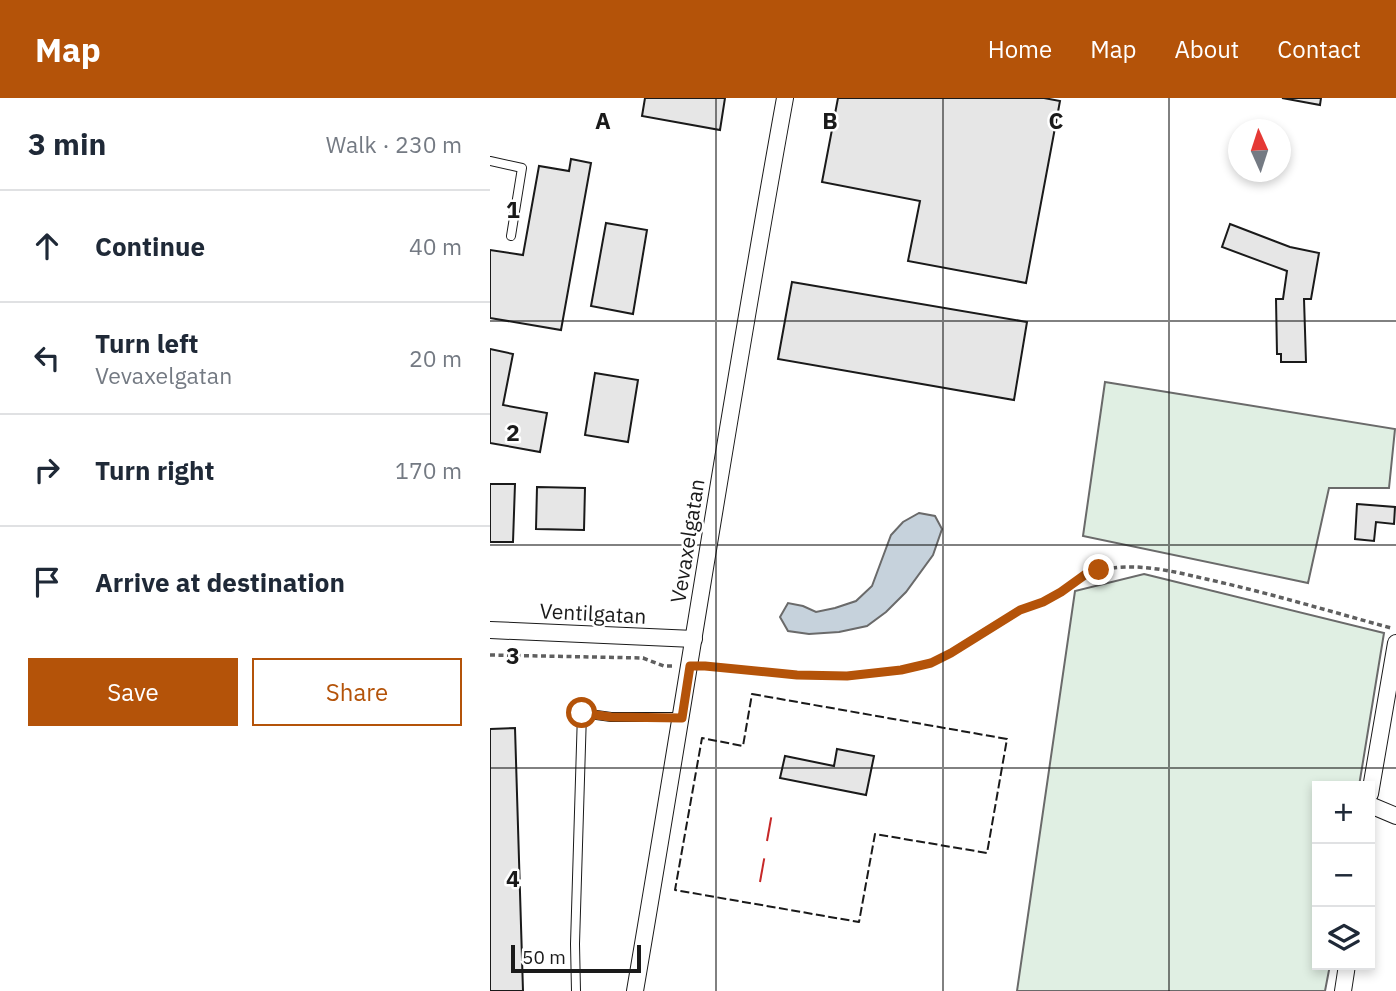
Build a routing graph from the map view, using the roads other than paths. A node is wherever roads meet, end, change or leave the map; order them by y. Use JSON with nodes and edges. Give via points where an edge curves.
{"nodes":[{"id":1,"x":785,"y":98,"type":"edge"},
{"id":2,"x":490,"y":161,"type":"edge"},
{"id":3,"x":510,"y":236,"type":"dead end"},
{"id":4,"x":490,"y":630,"type":"edge"},
{"id":5,"x":694,"y":639,"type":"junction"},
{"id":6,"x":1396,"y":643,"type":"edge"},
{"id":7,"x":682,"y":718,"type":"junction"},
{"id":8,"x":1372,"y":781,"type":"edge"},
{"id":9,"x":1375,"y":807,"type":"edge"},
{"id":10,"x":1396,"y":816,"type":"edge"},
{"id":11,"x":1346,"y":970,"type":"edge"},
{"id":12,"x":576,"y":991,"type":"edge"},
{"id":13,"x":635,"y":991,"type":"edge"},
{"id":14,"x":1343,"y":991,"type":"edge"}],
"edges":[{"from":1,"to":5,"type":"street","name":"Vevaxelgatan"},
{"from":2,"to":3,"type":"lane","via":[[522,168]]},
{"from":4,"to":5,"type":"street","name":"Ventilgatan"},
{"from":5,"to":7,"type":"street","name":"Vevaxelgatan"},
{"from":6,"to":8,"type":"street"},
{"from":7,"to":12,"type":"lane","via":[[582,713]]},
{"from":7,"to":13,"type":"street","name":"Vevaxelgatan"},
{"from":9,"to":10,"type":"street"},
{"from":11,"to":14,"type":"street"}]}
